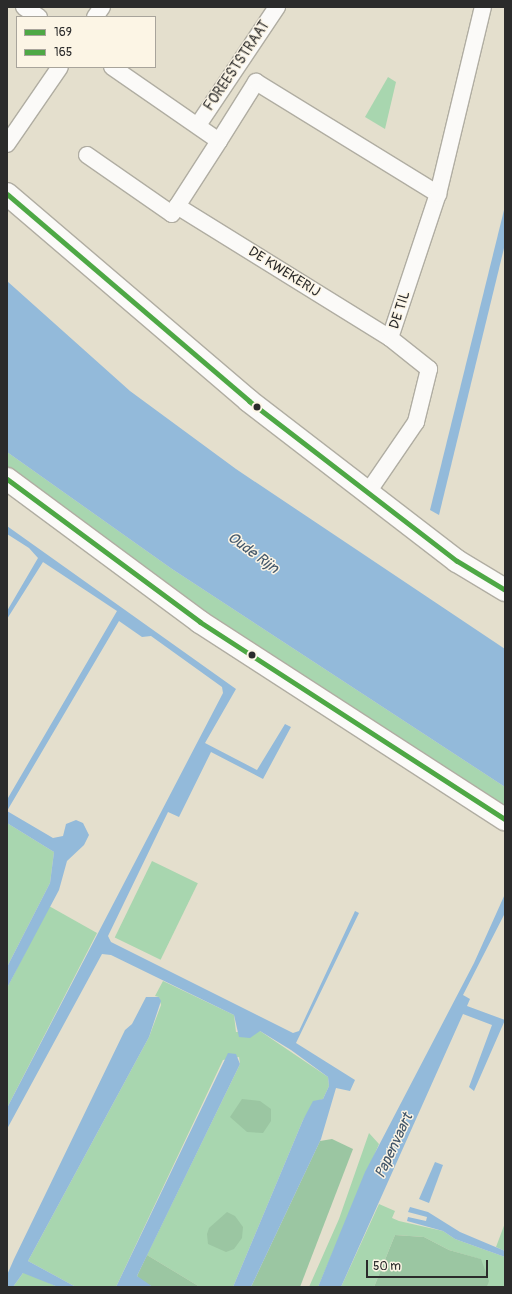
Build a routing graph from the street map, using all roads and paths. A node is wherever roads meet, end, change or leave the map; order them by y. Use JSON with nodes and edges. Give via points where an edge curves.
{"nodes":[{"id":1,"x":24,"y":7,"type":"edge"},
{"id":2,"x":102,"y":7,"type":"edge"},
{"id":3,"x":277,"y":7,"type":"edge"},
{"id":4,"x":483,"y":7,"type":"edge"},
{"id":5,"x":38,"y":16,"type":"edge"},
{"id":6,"x":96,"y":16,"type":"edge"},
{"id":7,"x":59,"y":68,"type":"edge"},
{"id":8,"x":113,"y":68,"type":"edge"},
{"id":9,"x":198,"y":125,"type":"junction"},
{"id":10,"x":220,"y":141,"type":"junction"},
{"id":11,"x":7,"y":144,"type":"edge"},
{"id":12,"x":87,"y":155,"type":"dead end"},
{"id":13,"x":7,"y":194,"type":"edge"},
{"id":14,"x":438,"y":194,"type":"junction"},
{"id":15,"x":177,"y":206,"type":"junction"},
{"id":16,"x":390,"y":338,"type":"junction"},
{"id":17,"x":7,"y":478,"type":"edge"},
{"id":18,"x":368,"y":492,"type":"junction"},
{"id":19,"x":505,"y":590,"type":"edge"},
{"id":20,"x":505,"y":819,"type":"edge"}],
"edges":[{"from":1,"to":5,"type":"street"},
{"from":2,"to":6,"type":"street"},
{"from":3,"to":9,"type":"street","name":"FOREESTSTRAAT"},
{"from":4,"to":14,"type":"street","name":"DE TIL"},
{"from":7,"to":11,"type":"street"},
{"from":8,"to":9,"type":"street","name":"FOREESTSTRAAT"},
{"from":9,"to":10,"type":"street","name":"FOREESTSTRAAT"},
{"from":10,"to":14,"type":"street","via":[[256,82]]},
{"from":10,"to":15,"type":"street"},
{"from":12,"to":15,"type":"street","via":[[172,214]]},
{"from":13,"to":18,"type":"street","via":[[249,401]]},
{"from":14,"to":16,"type":"street","name":"DE TIL"},
{"from":15,"to":16,"type":"street","name":"DE KWEKERIJ"},
{"from":16,"to":18,"type":"street","name":"DE TIL","via":[[429,369],[416,422]]},
{"from":17,"to":20,"type":"street","via":[[200,622]]},
{"from":18,"to":19,"type":"street","via":[[457,561]]}]}
